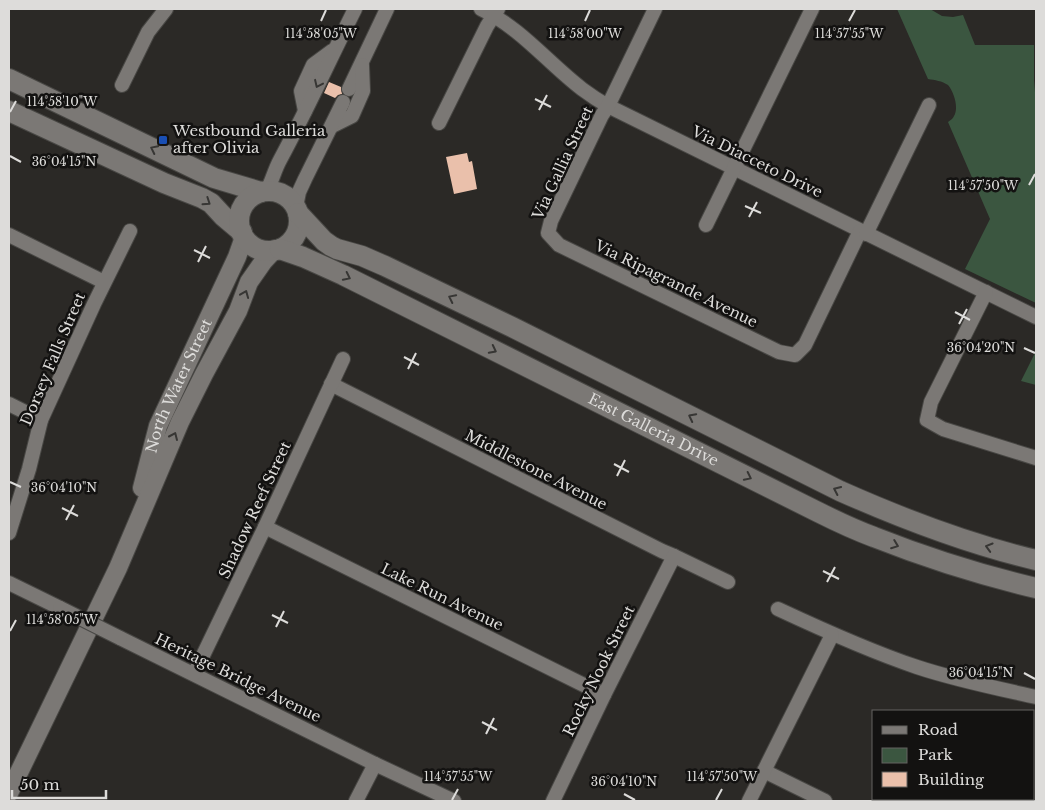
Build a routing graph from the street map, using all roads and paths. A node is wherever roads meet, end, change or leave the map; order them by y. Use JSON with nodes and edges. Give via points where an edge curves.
{"nodes":[{"id":1,"x":355,"y":9,"type":"edge"},
{"id":2,"x":387,"y":9,"type":"edge"},
{"id":3,"x":481,"y":9,"type":"edge"},
{"id":4,"x":655,"y":9,"type":"edge"},
{"id":5,"x":812,"y":9,"type":"edge"},
{"id":6,"x":162,"y":10,"type":"edge"},
{"id":7,"x":497,"y":12,"type":"edge"},
{"id":8,"x":362,"y":62,"type":"junction"},
{"id":9,"x":9,"y":79,"type":"edge"},
{"id":10,"x":122,"y":85,"type":"dead end"},
{"id":11,"x":608,"y":106,"type":"junction"},
{"id":12,"x":929,"y":106,"type":"dead end"},
{"id":13,"x":9,"y":111,"type":"edge"},
{"id":14,"x":439,"y":123,"type":"dead end"},
{"id":15,"x":332,"y":126,"type":"junction"},
{"id":16,"x":733,"y":169,"type":"junction"},
{"id":17,"x":263,"y":192,"type":"junction"},
{"id":18,"x":297,"y":210,"type":"junction"},
{"id":19,"x":706,"y":225,"type":"dead end"},
{"id":20,"x":130,"y":231,"type":"dead end"},
{"id":21,"x":863,"y":232,"type":"junction"},
{"id":22,"x":243,"y":233,"type":"junction"},
{"id":23,"x":548,"y":233,"type":"joint"},
{"id":24,"x":9,"y":235,"type":"edge"},
{"id":25,"x":278,"y":249,"type":"junction"},
{"id":26,"x":104,"y":282,"type":"junction"},
{"id":27,"x":986,"y":292,"type":"junction"},
{"id":28,"x":1036,"y":316,"type":"edge"},
{"id":29,"x":343,"y":359,"type":"dead end"},
{"id":30,"x":332,"y":384,"type":"junction"},
{"id":31,"x":9,"y":404,"type":"edge"},
{"id":32,"x":41,"y":420,"type":"junction"},
{"id":33,"x":1036,"y":458,"type":"edge"},
{"id":34,"x":265,"y":527,"type":"junction"},
{"id":35,"x":9,"y":533,"type":"edge"},
{"id":36,"x":127,"y":544,"type":"junction"},
{"id":37,"x":674,"y":556,"type":"junction"},
{"id":38,"x":1036,"y":560,"type":"edge"},
{"id":39,"x":728,"y":582,"type":"dead end"},
{"id":40,"x":9,"y":583,"type":"edge"},
{"id":41,"x":1036,"y":588,"type":"edge"},
{"id":42,"x":778,"y":609,"type":"dead end"},
{"id":43,"x":832,"y":634,"type":"junction"},
{"id":44,"x":194,"y":674,"type":"junction"},
{"id":45,"x":604,"y":695,"type":"junction"},
{"id":46,"x":1036,"y":697,"type":"edge"},
{"id":47,"x":375,"y":764,"type":"junction"},
{"id":48,"x":764,"y":771,"type":"junction"},
{"id":49,"x":9,"y":793,"type":"edge"},
{"id":50,"x":356,"y":801,"type":"edge"},
{"id":51,"x":454,"y":801,"type":"edge"},
{"id":52,"x":553,"y":801,"type":"edge"},
{"id":53,"x":749,"y":801,"type":"edge"},
{"id":54,"x":825,"y":801,"type":"edge"}],
"edges":[{"from":1,"to":17,"type":"street","one_way":true,"via":[[335,49],[313,65],[300,91],[305,111]]},
{"from":2,"to":8,"type":"street"},
{"from":3,"to":7,"type":"street","name":"Via Diacceto Drive"},
{"from":4,"to":11,"type":"street","name":"Via Gallia Street"},
{"from":5,"to":16,"type":"street"},
{"from":6,"to":10,"type":"street"},
{"from":7,"to":11,"type":"street","name":"Via Diacceto Drive","via":[[582,89]]},
{"from":7,"to":14,"type":"street"},
{"from":8,"to":15,"type":"street"},
{"from":8,"to":15,"type":"street","via":[[363,91],[352,116]]},
{"from":17,"to":9,"type":"main road","one_way":true,"via":[[214,178]]},
{"from":11,"to":16,"type":"street","name":"Via Diacceto Drive"},
{"from":11,"to":23,"type":"street","name":"Via Gallia Street","via":[[555,212]]},
{"from":12,"to":21,"type":"street"},
{"from":13,"to":22,"type":"main road","one_way":true,"via":[[202,198]]},
{"from":15,"to":18,"type":"street","via":[[299,192]]},
{"from":16,"to":19,"type":"street"},
{"from":16,"to":21,"type":"street","name":"Via Diacceto Drive"},
{"from":17,"to":18,"type":"main road","via":[[282,194]]},
{"from":17,"to":22,"type":"main road","via":[[254,195],[242,210]]},
{"from":18,"to":25,"type":"main road","via":[[299,227],[295,236],[289,244]]},
{"from":38,"to":18,"type":"main road","name":"East Galleria Drive","one_way":true,"via":[[966,540],[840,492],[530,336],[385,266],[331,246]]},
{"from":20,"to":26,"type":"street","name":"Dorsey Falls Street"},
{"from":21,"to":23,"type":"street","name":"Via Ripagrande Avenue","via":[[805,345],[795,355],[779,352],[559,245]]},
{"from":21,"to":27,"type":"street","name":"Via Diacceto Drive"},
{"from":22,"to":25,"type":"main road","via":[[260,249]]},
{"from":22,"to":36,"type":"street","name":"North Water Street","via":[[237,257],[158,426]]},
{"from":24,"to":26,"type":"street"},
{"from":36,"to":25,"type":"street","name":"North Water Street","one_way":true,"via":[[180,422],[238,311],[249,282],[263,262]]},
{"from":25,"to":41,"type":"main road","name":"East Galleria Drive","one_way":true,"via":[[303,256],[818,512],[956,567]]},
{"from":26,"to":32,"type":"street","name":"Dorsey Falls Street"},
{"from":27,"to":28,"type":"street","name":"Via Diacceto Drive"},
{"from":27,"to":33,"type":"street","via":[[931,402],[927,420],[943,429]]},
{"from":29,"to":30,"type":"street","name":"Shadow Reef Street"},
{"from":30,"to":34,"type":"street","name":"Shadow Reef Street"},
{"from":30,"to":37,"type":"street","name":"Middlestone Avenue"},
{"from":31,"to":32,"type":"street"},
{"from":32,"to":35,"type":"street","name":"Dorsey Falls Street"},
{"from":34,"to":44,"type":"street","name":"Shadow Reef Street"},
{"from":34,"to":45,"type":"street","name":"Lake Run Avenue"},
{"from":36,"to":49,"type":"street","name":"North Water Street"},
{"from":37,"to":39,"type":"street","name":"Middlestone Avenue"},
{"from":37,"to":45,"type":"street","name":"Rocky Nook Street"},
{"from":40,"to":44,"type":"street","name":"Heritage Bridge Avenue","bridge":true},
{"from":42,"to":43,"type":"street"},
{"from":43,"to":46,"type":"street","via":[[917,667]]},
{"from":43,"to":48,"type":"street"},
{"from":44,"to":47,"type":"street","name":"Heritage Bridge Avenue"},
{"from":45,"to":52,"type":"street","name":"Rocky Nook Street"},
{"from":47,"to":50,"type":"street"},
{"from":47,"to":51,"type":"street","name":"Heritage Bridge Avenue"},
{"from":48,"to":53,"type":"street"},
{"from":48,"to":54,"type":"street"}]}
